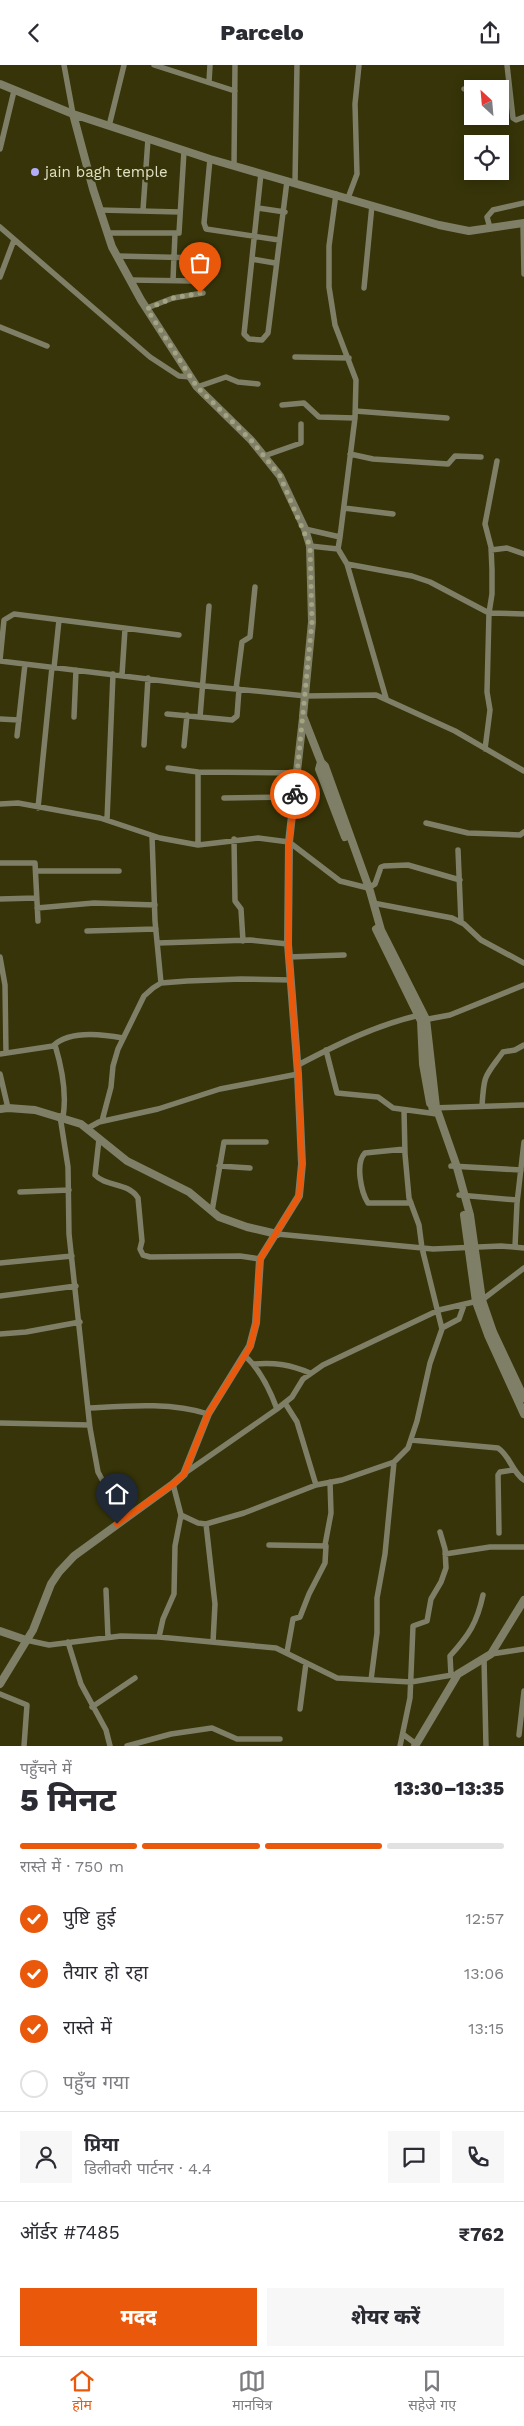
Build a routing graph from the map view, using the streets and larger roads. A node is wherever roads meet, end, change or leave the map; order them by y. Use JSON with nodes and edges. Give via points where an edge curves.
{"nodes":[{"id":1,"x":64,"y":65,"type":"edge"},
{"id":2,"x":124,"y":65,"type":"edge"},
{"id":3,"x":154,"y":65,"type":"edge"},
{"id":4,"x":210,"y":65,"type":"edge"},
{"id":5,"x":235,"y":65,"type":"edge"},
{"id":6,"x":297,"y":65,"type":"edge"},
{"id":7,"x":359,"y":65,"type":"edge"},
{"id":8,"x":507,"y":65,"type":"edge"},
{"id":9,"x":508,"y":80,"type":"edge"},
{"id":10,"x":209,"y":82,"type":"junction"},
{"id":11,"x":0,"y":84,"type":"edge"},
{"id":12,"x":14,"y":91,"type":"junction"},
{"id":13,"x":235,"y":91,"type":"junction"},
{"id":14,"x":509,"y":91,"type":"edge"},
{"id":15,"x":73,"y":114,"type":"junction"},
{"id":16,"x":524,"y":117,"type":"edge"},
{"id":17,"x":109,"y":126,"type":"junction"},
{"id":18,"x":148,"y":139,"type":"junction"},
{"id":19,"x":0,"y":149,"type":"edge"},
{"id":20,"x":184,"y":151,"type":"junction"},
{"id":21,"x":210,"y":159,"type":"junction"},
{"id":22,"x":234,"y":166,"type":"junction"},
{"id":23,"x":261,"y":173,"type":"junction"},
{"id":24,"x":291,"y":182,"type":"junction"},
{"id":25,"x":351,"y":192,"type":"junction"},
{"id":26,"x":336,"y":194,"type":"junction"},
{"id":27,"x":524,"y":203,"type":"edge"},
{"id":28,"x":372,"y":205,"type":"junction"},
{"id":29,"x":258,"y":208,"type":"junction"},
{"id":30,"x":100,"y":210,"type":"junction"},
{"id":31,"x":144,"y":210,"type":"junction"},
{"id":32,"x":180,"y":212,"type":"junction"},
{"id":33,"x":285,"y":212,"type":"junction"},
{"id":34,"x":488,"y":222,"type":"junction"},
{"id":35,"x":524,"y":223,"type":"edge"},
{"id":36,"x":0,"y":227,"type":"edge"},
{"id":37,"x":108,"y":233,"type":"junction"},
{"id":38,"x":175,"y":234,"type":"junction"},
{"id":39,"x":255,"y":237,"type":"junction"},
{"id":40,"x":14,"y":240,"type":"junction"},
{"id":41,"x":280,"y":240,"type":"junction"},
{"id":42,"x":117,"y":256,"type":"junction"},
{"id":43,"x":173,"y":258,"type":"junction"},
{"id":44,"x":202,"y":258,"type":"dead end"},
{"id":45,"x":252,"y":259,"type":"junction"},
{"id":46,"x":275,"y":263,"type":"junction"},
{"id":47,"x":524,"y":274,"type":"edge"},
{"id":48,"x":0,"y":277,"type":"edge"},
{"id":49,"x":130,"y":280,"type":"junction"},
{"id":50,"x":173,"y":280,"type":"junction"},
{"id":51,"x":194,"y":281,"type":"dead end"},
{"id":52,"x":364,"y":288,"type":"dead end"},
{"id":53,"x":203,"y":293,"type":"dead end"},
{"id":54,"x":147,"y":309,"type":"junction"},
{"id":55,"x":0,"y":327,"type":"edge"},
{"id":56,"x":47,"y":345,"type":"dead end"},
{"id":57,"x":294,"y":357,"type":"dead end"},
{"id":58,"x":349,"y":358,"type":"junction"},
{"id":59,"x":191,"y":377,"type":"junction"},
{"id":60,"x":258,"y":384,"type":"dead end"},
{"id":61,"x":197,"y":387,"type":"junction"},
{"id":62,"x":282,"y":405,"type":"dead end"},
{"id":63,"x":355,"y":411,"type":"junction"},
{"id":64,"x":355,"y":419,"type":"junction"},
{"id":65,"x":447,"y":419,"type":"dead end"},
{"id":66,"x":301,"y":424,"type":"dead end"},
{"id":67,"x":350,"y":454,"type":"junction"},
{"id":68,"x":264,"y":456,"type":"junction"},
{"id":69,"x":481,"y":457,"type":"dead end"},
{"id":70,"x":497,"y":461,"type":"dead end"},
{"id":71,"x":344,"y":508,"type":"junction"},
{"id":72,"x":392,"y":515,"type":"dead end"},
{"id":73,"x":305,"y":529,"type":"junction"},
{"id":74,"x":340,"y":537,"type":"junction"},
{"id":75,"x":310,"y":546,"type":"junction"},
{"id":76,"x":338,"y":549,"type":"junction"},
{"id":77,"x":491,"y":550,"type":"junction"},
{"id":78,"x":524,"y":553,"type":"edge"},
{"id":79,"x":347,"y":564,"type":"junction"},
{"id":80,"x":255,"y":587,"type":"dead end"},
{"id":81,"x":209,"y":606,"type":"dead end"},
{"id":82,"x":489,"y":613,"type":"junction"},
{"id":83,"x":524,"y":614,"type":"edge"},
{"id":84,"x":59,"y":620,"type":"junction"},
{"id":85,"x":125,"y":629,"type":"junction"},
{"id":86,"x":179,"y":635,"type":"dead end"},
{"id":87,"x":0,"y":661,"type":"edge"},
{"id":88,"x":25,"y":664,"type":"junction"},
{"id":89,"x":53,"y":667,"type":"junction"},
{"id":90,"x":76,"y":670,"type":"junction"},
{"id":91,"x":113,"y":674,"type":"junction"},
{"id":92,"x":122,"y":675,"type":"junction"},
{"id":93,"x":148,"y":678,"type":"junction"},
{"id":94,"x":202,"y":686,"type":"junction"},
{"id":95,"x":238,"y":689,"type":"junction"},
{"id":96,"x":306,"y":695,"type":"junction"},
{"id":97,"x":386,"y":698,"type":"junction"},
{"id":98,"x":168,"y":714,"type":"dead end"},
{"id":99,"x":187,"y":715,"type":"junction"},
{"id":100,"x":304,"y":716,"type":"junction"},
{"id":101,"x":74,"y":717,"type":"dead end"},
{"id":102,"x":200,"y":717,"type":"junction"},
{"id":103,"x":0,"y":719,"type":"edge"},
{"id":104,"x":19,"y":720,"type":"junction"},
{"id":105,"x":17,"y":736,"type":"dead end"},
{"id":106,"x":144,"y":745,"type":"dead end"},
{"id":107,"x":184,"y":746,"type":"dead end"},
{"id":108,"x":485,"y":749,"type":"junction"},
{"id":109,"x":168,"y":767,"type":"dead end"},
{"id":110,"x":198,"y":771,"type":"junction"},
{"id":111,"x":524,"y":771,"type":"edge"},
{"id":112,"x":297,"y":773,"type":"junction"},
{"id":113,"x":295,"y":797,"type":"junction"},
{"id":114,"x":224,"y":798,"type":"dead end"},
{"id":115,"x":0,"y":804,"type":"edge"},
{"id":116,"x":38,"y":808,"type":"junction"},
{"id":117,"x":107,"y":820,"type":"junction"},
{"id":118,"x":426,"y":823,"type":"dead end"},
{"id":119,"x":524,"y":832,"type":"edge"},
{"id":120,"x":152,"y":836,"type":"junction"},
{"id":121,"x":234,"y":839,"type":"junction"},
{"id":122,"x":289,"y":843,"type":"junction"},
{"id":123,"x":198,"y":845,"type":"junction"},
{"id":124,"x":458,"y":850,"type":"dead end"},
{"id":125,"x":0,"y":863,"type":"edge"},
{"id":126,"x":36,"y":871,"type":"junction"},
{"id":127,"x":119,"y":871,"type":"dead end"},
{"id":128,"x":460,"y":880,"type":"junction"},
{"id":129,"x":366,"y":888,"type":"junction"},
{"id":130,"x":36,"y":898,"type":"junction"},
{"id":131,"x":0,"y":899,"type":"edge"},
{"id":132,"x":373,"y":903,"type":"junction"},
{"id":133,"x":155,"y":905,"type":"junction"},
{"id":134,"x":37,"y":908,"type":"junction"},
{"id":135,"x":38,"y":921,"type":"dead end"},
{"id":136,"x":460,"y":922,"type":"junction"},
{"id":137,"x":156,"y":929,"type":"junction"},
{"id":138,"x":87,"y":931,"type":"dead end"},
{"id":139,"x":243,"y":941,"type":"junction"},
{"id":140,"x":158,"y":943,"type":"junction"},
{"id":141,"x":288,"y":944,"type":"junction"},
{"id":142,"x":344,"y":955,"type":"dead end"},
{"id":143,"x":0,"y":957,"type":"edge"},
{"id":144,"x":289,"y":957,"type":"junction"},
{"id":145,"x":524,"y":963,"type":"edge"},
{"id":146,"x":291,"y":980,"type":"junction"},
{"id":147,"x":161,"y":983,"type":"junction"},
{"id":148,"x":524,"y":985,"type":"edge"},
{"id":149,"x":422,"y":1017,"type":"junction"},
{"id":150,"x":123,"y":1038,"type":"junction"},
{"id":151,"x":55,"y":1045,"type":"junction"},
{"id":152,"x":524,"y":1045,"type":"edge"},
{"id":153,"x":326,"y":1050,"type":"junction"},
{"id":154,"x":3,"y":1053,"type":"edge"},
{"id":155,"x":298,"y":1065,"type":"junction"},
{"id":156,"x":0,"y":1074,"type":"edge"},
{"id":157,"x":298,"y":1074,"type":"junction"},
{"id":158,"x":524,"y":1105,"type":"edge"},
{"id":159,"x":482,"y":1106,"type":"junction"},
{"id":160,"x":4,"y":1109,"type":"edge"},
{"id":161,"x":404,"y":1110,"type":"junction"},
{"id":162,"x":434,"y":1111,"type":"junction"},
{"id":163,"x":61,"y":1117,"type":"junction"},
{"id":164,"x":102,"y":1121,"type":"junction"},
{"id":165,"x":88,"y":1128,"type":"junction"},
{"id":166,"x":100,"y":1139,"type":"junction"},
{"id":167,"x":266,"y":1142,"type":"dead end"},
{"id":168,"x":524,"y":1142,"type":"edge"},
{"id":169,"x":405,"y":1149,"type":"junction"},
{"id":170,"x":454,"y":1165,"type":"junction"},
{"id":171,"x":220,"y":1166,"type":"junction"},
{"id":172,"x":250,"y":1168,"type":"dead end"},
{"id":173,"x":521,"y":1170,"type":"junction"},
{"id":174,"x":69,"y":1189,"type":"junction"},
{"id":175,"x":20,"y":1192,"type":"dead end"},
{"id":176,"x":462,"y":1195,"type":"junction"},
{"id":177,"x":517,"y":1200,"type":"junction"},
{"id":178,"x":411,"y":1203,"type":"junction"},
{"id":179,"x":212,"y":1211,"type":"junction"},
{"id":180,"x":277,"y":1234,"type":"junction"},
{"id":181,"x":472,"y":1247,"type":"junction"},
{"id":182,"x":515,"y":1247,"type":"junction"},
{"id":183,"x":422,"y":1248,"type":"junction"},
{"id":184,"x":524,"y":1248,"type":"edge"},
{"id":185,"x":72,"y":1256,"type":"junction"},
{"id":186,"x":260,"y":1259,"type":"junction"},
{"id":187,"x":0,"y":1263,"type":"edge"},
{"id":188,"x":524,"y":1268,"type":"edge"},
{"id":189,"x":76,"y":1286,"type":"junction"},
{"id":190,"x":0,"y":1296,"type":"edge"},
{"id":191,"x":479,"y":1301,"type":"junction"},
{"id":192,"x":464,"y":1305,"type":"junction"},
{"id":193,"x":439,"y":1310,"type":"junction"},
{"id":194,"x":80,"y":1322,"type":"junction"},
{"id":195,"x":442,"y":1327,"type":"junction"},
{"id":196,"x":0,"y":1334,"type":"edge"},
{"id":197,"x":245,"y":1355,"type":"junction"},
{"id":198,"x":254,"y":1364,"type":"junction"},
{"id":199,"x":310,"y":1373,"type":"junction"},
{"id":200,"x":524,"y":1398,"type":"edge"},
{"id":201,"x":285,"y":1403,"type":"junction"},
{"id":202,"x":88,"y":1408,"type":"junction"},
{"id":203,"x":277,"y":1409,"type":"junction"},
{"id":204,"x":208,"y":1414,"type":"junction"},
{"id":205,"x":524,"y":1414,"type":"edge"},
{"id":206,"x":0,"y":1423,"type":"edge"},
{"id":207,"x":89,"y":1425,"type":"junction"},
{"id":208,"x":411,"y":1440,"type":"junction"},
{"id":209,"x":394,"y":1462,"type":"junction"},
{"id":210,"x":514,"y":1470,"type":"junction"},
{"id":211,"x":184,"y":1474,"type":"junction"},
{"id":212,"x":524,"y":1480,"type":"edge"},
{"id":213,"x":330,"y":1482,"type":"junction"},
{"id":214,"x":173,"y":1484,"type":"junction"},
{"id":215,"x":316,"y":1485,"type":"junction"},
{"id":216,"x":181,"y":1515,"type":"junction"},
{"id":217,"x":124,"y":1520,"type":"junction"},
{"id":218,"x":206,"y":1524,"type":"junction"},
{"id":219,"x":440,"y":1532,"type":"dead end"},
{"id":220,"x":498,"y":1533,"type":"dead end"},
{"id":221,"x":269,"y":1545,"type":"dead end"},
{"id":222,"x":325,"y":1545,"type":"junction"},
{"id":223,"x":524,"y":1547,"type":"edge"},
{"id":224,"x":445,"y":1554,"type":"junction"},
{"id":225,"x":106,"y":1590,"type":"dead end"},
{"id":226,"x":482,"y":1595,"type":"dead end"},
{"id":227,"x":524,"y":1600,"type":"edge"},
{"id":228,"x":522,"y":1609,"type":"edge"},
{"id":229,"x":0,"y":1631,"type":"edge"},
{"id":230,"x":108,"y":1637,"type":"junction"},
{"id":231,"x":159,"y":1637,"type":"junction"},
{"id":232,"x":26,"y":1640,"type":"junction"},
{"id":233,"x":68,"y":1642,"type":"junction"},
{"id":234,"x":213,"y":1642,"type":"junction"},
{"id":235,"x":524,"y":1649,"type":"edge"},
{"id":236,"x":287,"y":1652,"type":"junction"},
{"id":237,"x":488,"y":1656,"type":"junction"},
{"id":238,"x":306,"y":1663,"type":"junction"},
{"id":239,"x":454,"y":1675,"type":"junction"},
{"id":240,"x":135,"y":1678,"type":"dead end"},
{"id":241,"x":371,"y":1679,"type":"junction"},
{"id":242,"x":411,"y":1682,"type":"junction"},
{"id":243,"x":0,"y":1685,"type":"edge"},
{"id":244,"x":524,"y":1691,"type":"edge"},
{"id":245,"x":0,"y":1694,"type":"edge"},
{"id":246,"x":92,"y":1707,"type":"junction"},
{"id":247,"x":300,"y":1709,"type":"dead end"},
{"id":248,"x":404,"y":1735,"type":"junction"},
{"id":249,"x":519,"y":1735,"type":"dead end"},
{"id":250,"x":280,"y":1739,"type":"dead end"},
{"id":251,"x":416,"y":1745,"type":"edge"},
{"id":252,"x":24,"y":1746,"type":"edge"},
{"id":253,"x":110,"y":1746,"type":"edge"},
{"id":254,"x":127,"y":1746,"type":"edge"},
{"id":255,"x":400,"y":1746,"type":"edge"},
{"id":256,"x":486,"y":1746,"type":"edge"}],
"edges":[{"from":1,"to":15,"type":"street"},
{"from":2,"to":17,"type":"street"},
{"from":3,"to":10,"type":"street"},
{"from":4,"to":10,"type":"street"},
{"from":5,"to":13,"type":"street"},
{"from":6,"to":24,"type":"street"},
{"from":7,"to":25,"type":"street","via":[[354,104],[358,154]]},
{"from":8,"to":9,"type":"street"},
{"from":10,"to":13,"type":"street"},
{"from":11,"to":12,"type":"street"},
{"from":12,"to":15,"type":"street"},
{"from":12,"to":19,"type":"street"},
{"from":13,"to":22,"type":"street"},
{"from":14,"to":16,"type":"street","via":[[513,118]]},
{"from":15,"to":17,"type":"street"},
{"from":15,"to":30,"type":"street"},
{"from":17,"to":18,"type":"street"},
{"from":18,"to":20,"type":"street"},
{"from":18,"to":31,"type":"street"},
{"from":20,"to":21,"type":"street"},
{"from":20,"to":32,"type":"street"},
{"from":21,"to":22,"type":"street"},
{"from":21,"to":39,"type":"street","via":[[204,227],[209,231]]},
{"from":22,"to":23,"type":"street"},
{"from":23,"to":24,"type":"street"},
{"from":23,"to":29,"type":"street"},
{"from":24,"to":26,"type":"street"},
{"from":24,"to":33,"type":"street"},
{"from":25,"to":26,"type":"street"},
{"from":25,"to":28,"type":"street"},
{"from":26,"to":58,"type":"street","via":[[329,246],[329,287],[332,314]]},
{"from":27,"to":34,"type":"street","via":[[493,210]]},
{"from":28,"to":34,"type":"street","via":[[469,231]]},
{"from":28,"to":52,"type":"street"},
{"from":29,"to":33,"type":"street"},
{"from":29,"to":39,"type":"street"},
{"from":30,"to":31,"type":"street"},
{"from":30,"to":37,"type":"street"},
{"from":31,"to":32,"type":"street"},
{"from":32,"to":38,"type":"street","via":[[180,231]]},
{"from":33,"to":41,"type":"street"},
{"from":34,"to":35,"type":"street"},
{"from":35,"to":47,"type":"street"},
{"from":36,"to":40,"type":"street"},
{"from":37,"to":38,"type":"street"},
{"from":37,"to":42,"type":"street"},
{"from":38,"to":43,"type":"street"},
{"from":39,"to":41,"type":"street"},
{"from":39,"to":45,"type":"street"},
{"from":40,"to":48,"type":"street"},
{"from":40,"to":59,"type":"street","via":[[150,357],[179,376]]},
{"from":41,"to":46,"type":"street"},
{"from":42,"to":43,"type":"street"},
{"from":42,"to":49,"type":"street"},
{"from":43,"to":44,"type":"street"},
{"from":43,"to":50,"type":"street"},
{"from":45,"to":46,"type":"street"},
{"from":45,"to":46,"type":"street","via":[[244,334],[249,339],[262,340],[268,333]]},
{"from":49,"to":50,"type":"street"},
{"from":49,"to":54,"type":"street"},
{"from":50,"to":51,"type":"street"},
{"from":53,"to":54,"type":"street","via":[[173,298]]},
{"from":54,"to":59,"type":"street"},
{"from":55,"to":56,"type":"street"},
{"from":57,"to":58,"type":"street"},
{"from":58,"to":63,"type":"street","via":[[356,380]]},
{"from":59,"to":61,"type":"street"},
{"from":60,"to":61,"type":"street","via":[[226,377]]},
{"from":61,"to":68,"type":"street"},
{"from":62,"to":64,"type":"street","via":[[304,403],[319,417]]},
{"from":63,"to":64,"type":"street"},
{"from":63,"to":65,"type":"street"},
{"from":64,"to":67,"type":"street"},
{"from":66,"to":68,"type":"street","via":[[300,443]]},
{"from":67,"to":69,"type":"street","via":[[373,459],[448,464],[455,456]]},
{"from":67,"to":71,"type":"street"},
{"from":68,"to":73,"type":"street","via":[[280,476]]},
{"from":70,"to":77,"type":"street","via":[[485,524]]},
{"from":71,"to":72,"type":"street"},
{"from":71,"to":74,"type":"street"},
{"from":73,"to":74,"type":"street"},
{"from":73,"to":75,"type":"street"},
{"from":74,"to":76,"type":"street"},
{"from":75,"to":76,"type":"street"},
{"from":75,"to":96,"type":"street","via":[[312,622]]},
{"from":76,"to":79,"type":"street"},
{"from":77,"to":78,"type":"street","via":[[507,548]]},
{"from":77,"to":82,"type":"street"},
{"from":79,"to":82,"type":"street","via":[[430,582]]},
{"from":79,"to":97,"type":"street"},
{"from":80,"to":95,"type":"street","via":[[250,637],[242,643]]},
{"from":81,"to":94,"type":"street"},
{"from":82,"to":83,"type":"street"},
{"from":82,"to":108,"type":"street","via":[[487,692],[490,710]]},
{"from":84,"to":85,"type":"street"},
{"from":84,"to":87,"type":"street","via":[[22,614],[6,617]]},
{"from":84,"to":89,"type":"street"},
{"from":85,"to":86,"type":"street"},
{"from":85,"to":92,"type":"street"},
{"from":87,"to":88,"type":"street"},
{"from":88,"to":89,"type":"street"},
{"from":88,"to":104,"type":"street"},
{"from":89,"to":90,"type":"street"},
{"from":89,"to":116,"type":"street"},
{"from":90,"to":91,"type":"street"},
{"from":90,"to":101,"type":"street"},
{"from":91,"to":92,"type":"street"},
{"from":91,"to":117,"type":"street"},
{"from":92,"to":93,"type":"street"},
{"from":93,"to":94,"type":"street"},
{"from":93,"to":106,"type":"street"},
{"from":94,"to":95,"type":"street"},
{"from":94,"to":102,"type":"street"},
{"from":95,"to":96,"type":"street"},
{"from":95,"to":102,"type":"street","via":[[235,719]]},
{"from":96,"to":97,"type":"street","via":[[357,694]]},
{"from":96,"to":100,"type":"street"},
{"from":97,"to":108,"type":"street"},
{"from":98,"to":99,"type":"street"},
{"from":99,"to":102,"type":"street"},
{"from":99,"to":107,"type":"street"},
{"from":100,"to":112,"type":"street"},
{"from":100,"to":129,"type":"street","via":[[325,766]]},
{"from":103,"to":104,"type":"street"},
{"from":104,"to":105,"type":"street"},
{"from":108,"to":111,"type":"street"},
{"from":109,"to":110,"type":"street"},
{"from":110,"to":112,"type":"street"},
{"from":110,"to":123,"type":"street"},
{"from":112,"to":113,"type":"street"},
{"from":113,"to":114,"type":"street"},
{"from":113,"to":122,"type":"street"},
{"from":115,"to":116,"type":"street","via":[[18,803]]},
{"from":116,"to":117,"type":"street"},
{"from":117,"to":120,"type":"street"},
{"from":118,"to":119,"type":"street","via":[[468,833],[520,835]]},
{"from":120,"to":123,"type":"street"},
{"from":120,"to":133,"type":"street"},
{"from":121,"to":122,"type":"street"},
{"from":121,"to":123,"type":"street"},
{"from":121,"to":139,"type":"street","via":[[235,901],[241,909]]},
{"from":122,"to":129,"type":"street","via":[[340,881]]},
{"from":122,"to":141,"type":"street"},
{"from":124,"to":128,"type":"street"},
{"from":125,"to":126,"type":"street","via":[[34,862]]},
{"from":126,"to":127,"type":"street"},
{"from":126,"to":130,"type":"street"},
{"from":128,"to":129,"type":"street","via":[[408,865],[384,866],[375,884]]},
{"from":128,"to":136,"type":"street"},
{"from":129,"to":132,"type":"street"},
{"from":129,"to":149,"type":"street","via":[[380,941]]},
{"from":130,"to":131,"type":"street"},
{"from":130,"to":134,"type":"street"},
{"from":132,"to":136,"type":"street","via":[[445,916]]},
{"from":132,"to":149,"type":"street","via":[[381,930]]},
{"from":133,"to":134,"type":"street","via":[[94,903]]},
{"from":133,"to":137,"type":"street"},
{"from":134,"to":135,"type":"street"},
{"from":136,"to":145,"type":"street","via":[[481,940]]},
{"from":137,"to":138,"type":"street"},
{"from":137,"to":140,"type":"street"},
{"from":139,"to":140,"type":"street"},
{"from":139,"to":141,"type":"street"},
{"from":140,"to":147,"type":"street"},
{"from":141,"to":144,"type":"street"},
{"from":142,"to":144,"type":"street"},
{"from":143,"to":154,"type":"street","via":[[6,985]]},
{"from":144,"to":146,"type":"street"},
{"from":146,"to":147,"type":"street"},
{"from":146,"to":155,"type":"street"},
{"from":147,"to":150,"type":"street","via":[[144,996]]},
{"from":148,"to":149,"type":"street","via":[[450,1015]]},
{"from":149,"to":153,"type":"street","via":[[380,1025]]},
{"from":149,"to":162,"type":"street"},
{"from":150,"to":151,"type":"street","via":[[89,1035],[58,1041]]},
{"from":150,"to":164,"type":"street","via":[[113,1066]]},
{"from":151,"to":154,"type":"street","via":[[26,1052]]},
{"from":151,"to":163,"type":"street","via":[[65,1101]]},
{"from":152,"to":159,"type":"street","via":[[515,1051],[503,1051],[489,1068],[484,1080]]},
{"from":153,"to":155,"type":"street"},
{"from":153,"to":161,"type":"street","via":[[337,1093],[378,1097],[393,1108]]},
{"from":155,"to":157,"type":"street"},
{"from":156,"to":160,"type":"street"},
{"from":157,"to":164,"type":"street","via":[[220,1089],[158,1109]]},
{"from":157,"to":180,"type":"street","via":[[299,1196]]},
{"from":158,"to":159,"type":"street"},
{"from":159,"to":162,"type":"street"},
{"from":160,"to":163,"type":"street","via":[[35,1110]]},
{"from":161,"to":162,"type":"street"},
{"from":161,"to":169,"type":"street"},
{"from":162,"to":170,"type":"street"},
{"from":163,"to":165,"type":"street"},
{"from":163,"to":174,"type":"street"},
{"from":164,"to":165,"type":"street"},
{"from":165,"to":166,"type":"street"},
{"from":166,"to":179,"type":"street","via":[[127,1161],[189,1192]]},
{"from":166,"to":186,"type":"street","via":[[95,1175],[126,1187],[138,1198],[143,1255],[240,1255]]},
{"from":167,"to":171,"type":"street","via":[[224,1141]]},
{"from":168,"to":173,"type":"street"},
{"from":169,"to":178,"type":"street"},
{"from":169,"to":178,"type":"street","via":[[363,1154],[360,1171],[368,1203]]},
{"from":170,"to":173,"type":"street"},
{"from":170,"to":176,"type":"street"},
{"from":171,"to":172,"type":"street"},
{"from":171,"to":179,"type":"street"},
{"from":173,"to":177,"type":"street"},
{"from":174,"to":175,"type":"street"},
{"from":174,"to":185,"type":"street"},
{"from":176,"to":177,"type":"street"},
{"from":176,"to":181,"type":"street"},
{"from":177,"to":182,"type":"street"},
{"from":178,"to":183,"type":"street","via":[[419,1225]]},
{"from":179,"to":180,"type":"street","via":[[236,1224]]},
{"from":180,"to":183,"type":"street"},
{"from":180,"to":186,"type":"street"},
{"from":181,"to":182,"type":"street"},
{"from":181,"to":183,"type":"street"},
{"from":181,"to":191,"type":"street"},
{"from":182,"to":184,"type":"street"},
{"from":183,"to":193,"type":"street"},
{"from":185,"to":187,"type":"street"},
{"from":185,"to":189,"type":"street"},
{"from":186,"to":197,"type":"street","via":[[256,1323]]},
{"from":188,"to":191,"type":"street"},
{"from":189,"to":190,"type":"street"},
{"from":189,"to":194,"type":"street"},
{"from":191,"to":192,"type":"street"},
{"from":191,"to":200,"type":"street"},
{"from":191,"to":205,"type":"street","via":[[488,1335]]},
{"from":192,"to":193,"type":"street"},
{"from":192,"to":195,"type":"street","via":[[459,1319]]},
{"from":193,"to":195,"type":"street"},
{"from":193,"to":199,"type":"street"},
{"from":194,"to":196,"type":"street"},
{"from":194,"to":202,"type":"street"},
{"from":195,"to":208,"type":"street"},
{"from":197,"to":198,"type":"street"},
{"from":197,"to":204,"type":"street"},
{"from":198,"to":199,"type":"street","via":[[274,1362]]},
{"from":198,"to":203,"type":"street"},
{"from":199,"to":201,"type":"street"},
{"from":201,"to":203,"type":"street"},
{"from":201,"to":215,"type":"street","via":[[297,1422]]},
{"from":202,"to":204,"type":"street","via":[[136,1405]]},
{"from":202,"to":207,"type":"street"},
{"from":203,"to":211,"type":"street"},
{"from":204,"to":211,"type":"street"},
{"from":206,"to":207,"type":"street"},
{"from":207,"to":217,"type":"street","via":[[98,1472]]},
{"from":208,"to":209,"type":"street","via":[[403,1455]]},
{"from":208,"to":210,"type":"street","via":[[498,1449]]},
{"from":209,"to":213,"type":"street"},
{"from":209,"to":241,"type":"street","via":[[377,1598],[377,1633]]},
{"from":210,"to":212,"type":"street"},
{"from":210,"to":220,"type":"street","via":[[498,1475]]},
{"from":211,"to":214,"type":"street"},
{"from":213,"to":215,"type":"street"},
{"from":213,"to":222,"type":"street","via":[[331,1513]]},
{"from":214,"to":216,"type":"street"},
{"from":214,"to":217,"type":"street"},
{"from":215,"to":218,"type":"street"},
{"from":216,"to":218,"type":"street"},
{"from":216,"to":231,"type":"street","via":[[175,1546],[174,1594]]},
{"from":217,"to":232,"type":"street","via":[[74,1555],[59,1572]]},
{"from":218,"to":234,"type":"street","via":[[215,1604]]},
{"from":219,"to":224,"type":"street"},
{"from":221,"to":222,"type":"street"},
{"from":222,"to":236,"type":"street","via":[[326,1563],[309,1593],[301,1616],[293,1619]]},
{"from":223,"to":224,"type":"street","via":[[490,1547]]},
{"from":224,"to":242,"type":"street","via":[[444,1575],[431,1599],[427,1621],[413,1626]]},
{"from":225,"to":230,"type":"street"},
{"from":226,"to":239,"type":"street","via":[[470,1632],[450,1656]]},
{"from":227,"to":228,"type":"street"},
{"from":228,"to":237,"type":"street"},
{"from":229,"to":232,"type":"street"},
{"from":230,"to":231,"type":"street"},
{"from":230,"to":233,"type":"street"},
{"from":231,"to":234,"type":"street"},
{"from":232,"to":233,"type":"street","via":[[49,1645]]},
{"from":232,"to":243,"type":"street"},
{"from":233,"to":246,"type":"street","via":[[81,1685]]},
{"from":234,"to":236,"type":"street","via":[[256,1645]]},
{"from":235,"to":237,"type":"street"},
{"from":236,"to":238,"type":"street"},
{"from":237,"to":239,"type":"street"},
{"from":237,"to":256,"type":"street"},
{"from":238,"to":241,"type":"street","via":[[337,1678]]},
{"from":238,"to":247,"type":"street"},
{"from":239,"to":242,"type":"street"},
{"from":239,"to":251,"type":"street"},
{"from":240,"to":246,"type":"street"},
{"from":241,"to":242,"type":"street"},
{"from":242,"to":248,"type":"street"},
{"from":244,"to":249,"type":"street"},
{"from":245,"to":252,"type":"street","via":[[28,1705]]},
{"from":246,"to":253,"type":"street","via":[[106,1730]]},
{"from":248,"to":251,"type":"street"},
{"from":248,"to":255,"type":"street"},
{"from":250,"to":254,"type":"street","via":[[237,1739],[212,1728],[171,1734]]}]}
